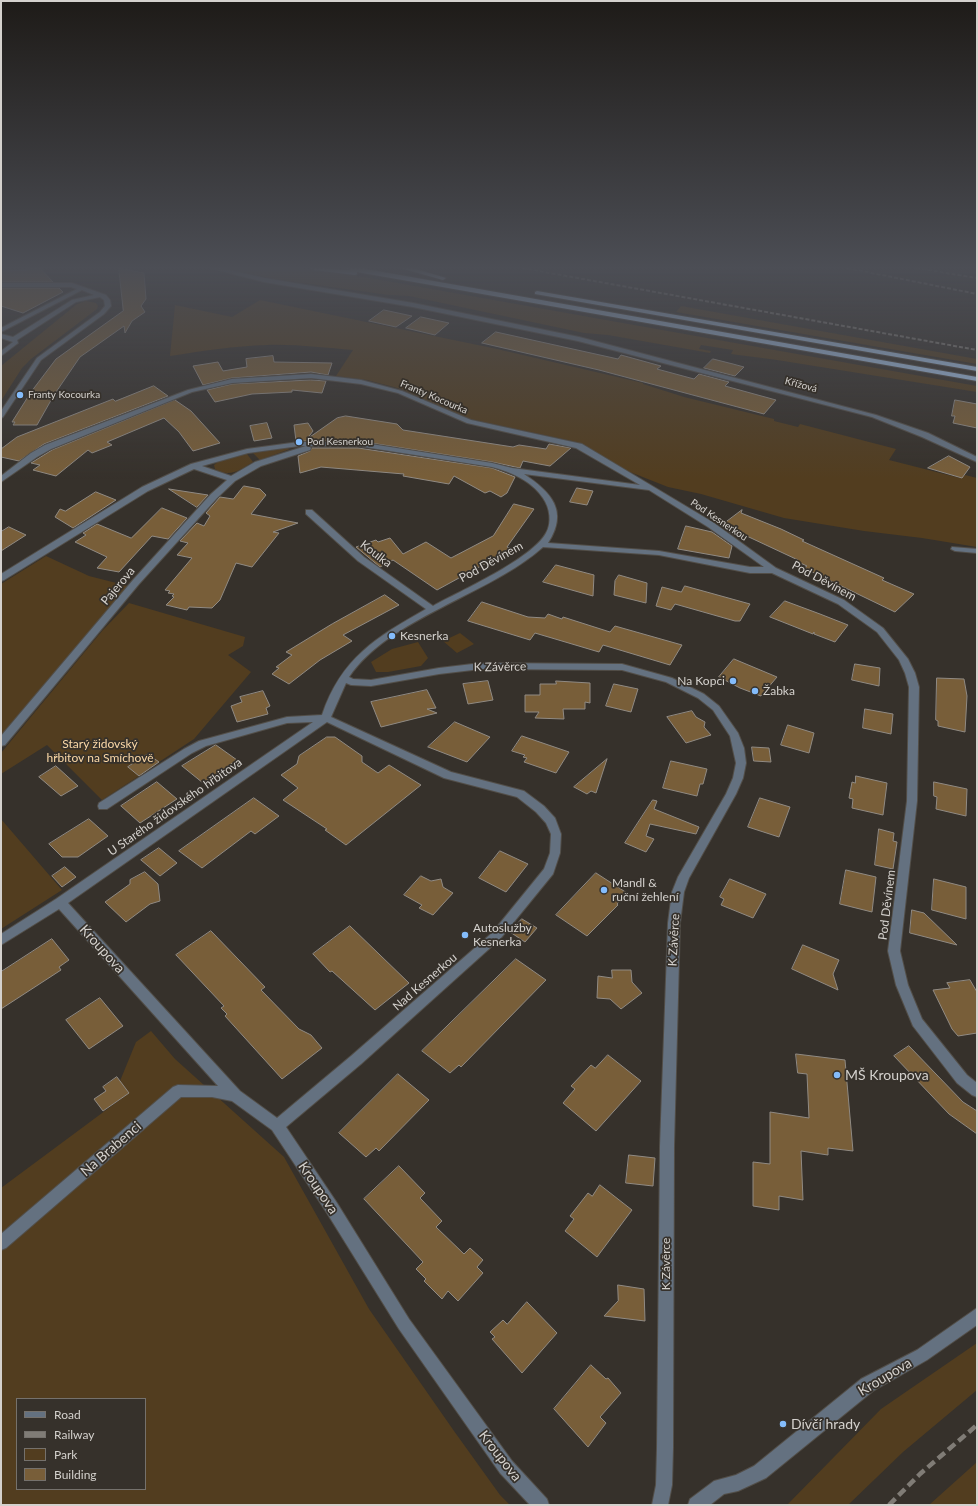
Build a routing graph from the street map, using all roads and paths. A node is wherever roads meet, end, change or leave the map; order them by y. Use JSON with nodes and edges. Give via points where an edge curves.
{"nodes":[{"id":1,"x":9,"y":338,"type":"edge"},
{"id":2,"x":18,"y":338,"type":"edge"},
{"id":3,"x":67,"y":338,"type":"edge"},
{"id":4,"x":576,"y":338,"type":"edge"},
{"id":5,"x":744,"y":338,"type":"edge"},
{"id":6,"x":797,"y":338,"type":"edge"},
{"id":7,"x":15,"y":340,"type":"junction"},
{"id":8,"x":1,"y":354,"type":"edge"},
{"id":9,"x":977,"y":369,"type":"edge"},
{"id":10,"x":977,"y":379,"type":"edge"},
{"id":11,"x":1,"y":416,"type":"edge"},
{"id":12,"x":326,"y":443,"type":"junction"},
{"id":13,"x":977,"y":460,"type":"edge"},
{"id":14,"x":194,"y":466,"type":"junction"},
{"id":15,"x":512,"y":470,"type":"junction"},
{"id":16,"x":562,"y":477,"type":"junction"},
{"id":17,"x":232,"y":479,"type":"junction"},
{"id":18,"x":1,"y":480,"type":"edge"},
{"id":19,"x":538,"y":486,"type":"junction"},
{"id":20,"x":653,"y":489,"type":"junction"},
{"id":21,"x":309,"y":512,"type":"dead end"},
{"id":22,"x":543,"y":545,"type":"junction"},
{"id":23,"x":956,"y":548,"type":"dead end"},
{"id":24,"x":977,"y":552,"type":"edge"},
{"id":25,"x":774,"y":570,"type":"junction"},
{"id":26,"x":1,"y":578,"type":"edge"},
{"id":27,"x":432,"y":609,"type":"junction"},
{"id":28,"x":345,"y":679,"type":"junction"},
{"id":29,"x":326,"y":718,"type":"junction"},
{"id":30,"x":1,"y":743,"type":"edge"},
{"id":31,"x":103,"y":806,"type":"dead end"},
{"id":32,"x":60,"y":902,"type":"junction"},
{"id":33,"x":1,"y":940,"type":"edge"},
{"id":34,"x":977,"y":1091,"type":"edge"},
{"id":35,"x":235,"y":1095,"type":"junction"},
{"id":36,"x":277,"y":1126,"type":"junction"},
{"id":37,"x":1,"y":1243,"type":"edge"},
{"id":38,"x":977,"y":1316,"type":"edge"},
{"id":39,"x":541,"y":1505,"type":"edge"},
{"id":40,"x":660,"y":1505,"type":"edge"},
{"id":41,"x":696,"y":1505,"type":"edge"}],
"edges":[{"from":1,"to":7,"type":"street"},
{"from":2,"to":7,"type":"street"},
{"from":3,"to":11,"type":"street","via":[[39,359]]},
{"from":4,"to":13,"type":"street","name":"Křížová","via":[[874,416],[925,435]]},
{"from":5,"to":10,"type":"highway"},
{"from":6,"to":9,"type":"highway"},
{"from":7,"to":8,"type":"street"},
{"from":12,"to":14,"type":"street","via":[[270,446]]},
{"from":12,"to":15,"type":"street","via":[[379,447]]},
{"from":12,"to":17,"type":"street","via":[[258,464]]},
{"from":14,"to":17,"type":"street"},
{"from":14,"to":26,"type":"street","via":[[145,489]]},
{"from":15,"to":16,"type":"street"},
{"from":15,"to":19,"type":"street"},
{"from":16,"to":19,"type":"street"},
{"from":16,"to":20,"type":"street"},
{"from":17,"to":30,"type":"street","name":"Pajerova","via":[[136,582]]},
{"from":18,"to":20,"type":"street","name":"Franty Kocourka","via":[[48,447],[190,391],[232,381],[312,376],[371,384],[400,392],[469,422],[578,446]]},
{"from":19,"to":22,"type":"street","via":[[550,500],[554,515],[551,533]]},
{"from":20,"to":25,"type":"street","name":"Pod Kesnerkou","via":[[711,525]]},
{"from":21,"to":27,"type":"street","name":"Koulka","via":[[361,559]]},
{"from":22,"to":25,"type":"street","name":"Pod Děvínem","via":[[659,553],[750,570]]},
{"from":22,"to":27,"type":"street","name":"Pod Děvínem","via":[[526,558]]},
{"from":23,"to":24,"type":"street"},
{"from":25,"to":34,"type":"street","name":"Pod Děvínem","via":[[841,602],[880,630],[903,658],[910,673],[914,688],[912,801],[894,950],[902,985],[917,1022],[962,1079]]},
{"from":27,"to":28,"type":"street","name":"Pod Děvínem","via":[[372,648],[351,667]]},
{"from":28,"to":29,"type":"street","via":[[332,700]]},
{"from":28,"to":40,"type":"street","name":"K Závěrce","via":[[351,682],[371,683],[481,666],[622,667],[665,678],[701,696],[716,708],[735,735],[741,763],[738,778],[687,869],[678,892],[674,923],[667,1146],[665,1477]]},
{"from":29,"to":31,"type":"street","via":[[287,720],[203,743]]},
{"from":29,"to":32,"type":"street","name":"U Starého židovského hřbitova"},
{"from":29,"to":36,"type":"street","name":"Nad Kesnerkou","via":[[448,775],[509,790],[530,800],[551,821],[556,834],[555,853],[549,871],[496,936]]},
{"from":32,"to":33,"type":"street","name":"U Starého židovského hřbitova"},
{"from":32,"to":35,"type":"street","name":"Kroupova"},
{"from":35,"to":36,"type":"street","name":"Kroupova"},
{"from":35,"to":37,"type":"street","name":"Na Brabenci","via":[[212,1091],[178,1091]]},
{"from":36,"to":39,"type":"street","name":"Kroupova","via":[[332,1208],[404,1324],[506,1467]]},
{"from":38,"to":41,"type":"street","name":"Kroupova","via":[[922,1355],[867,1385],[760,1472],[738,1483],[720,1487]]}]}
